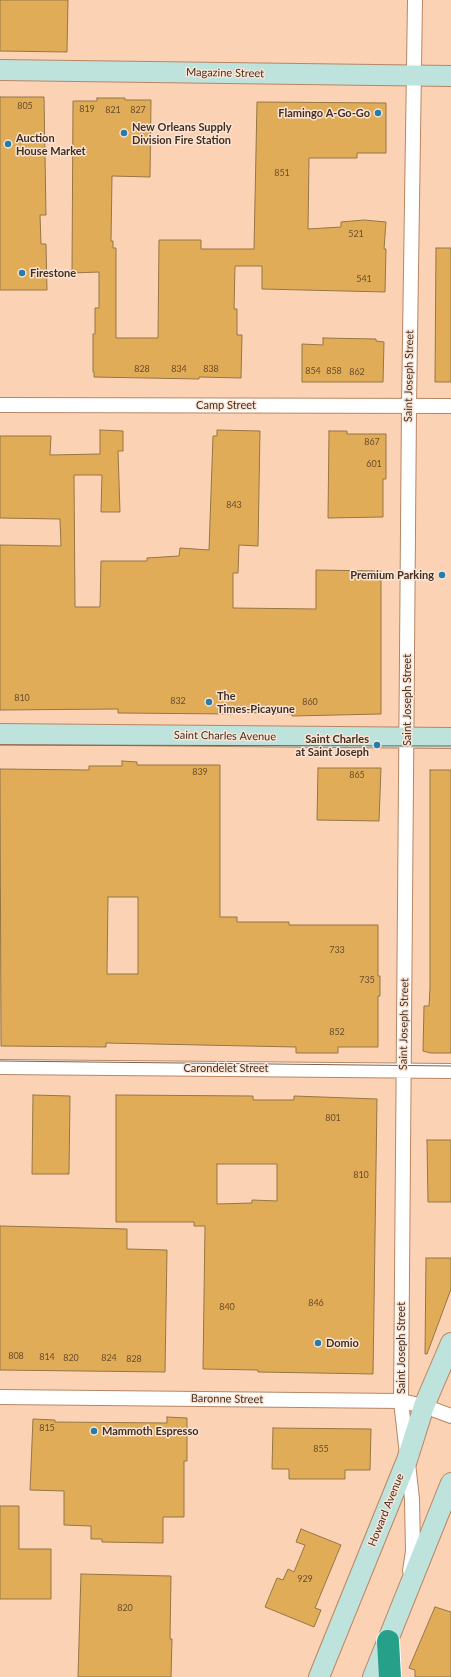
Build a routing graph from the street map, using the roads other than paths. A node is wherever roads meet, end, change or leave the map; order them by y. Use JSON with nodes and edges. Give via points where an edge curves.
{"nodes":[{"id":1,"x":415,"y":0,"type":"edge"},
{"id":2,"x":0,"y":70,"type":"edge"},
{"id":3,"x":414,"y":76,"type":"junction"},
{"id":4,"x":451,"y":76,"type":"edge"},
{"id":5,"x":0,"y":405,"type":"edge"},
{"id":6,"x":409,"y":405,"type":"junction"},
{"id":7,"x":451,"y":406,"type":"edge"},
{"id":8,"x":0,"y":734,"type":"edge"},
{"id":9,"x":406,"y":738,"type":"junction"},
{"id":10,"x":451,"y":738,"type":"edge"},
{"id":11,"x":0,"y":1067,"type":"edge"},
{"id":12,"x":404,"y":1070,"type":"junction"},
{"id":13,"x":451,"y":1071,"type":"edge"},
{"id":14,"x":451,"y":1343,"type":"edge"},
{"id":15,"x":0,"y":1397,"type":"edge"},
{"id":16,"x":401,"y":1401,"type":"junction"},
{"id":17,"x":424,"y":1406,"type":"junction"},
{"id":18,"x":451,"y":1416,"type":"edge"},
{"id":19,"x":407,"y":1460,"type":"junction"},
{"id":20,"x":451,"y":1483,"type":"edge"},
{"id":21,"x":408,"y":1591,"type":"junction"},
{"id":22,"x":388,"y":1641,"type":"junction"},
{"id":23,"x":319,"y":1677,"type":"edge"},
{"id":24,"x":373,"y":1677,"type":"edge"},
{"id":25,"x":390,"y":1677,"type":"edge"}],
"edges":[{"from":1,"to":3,"type":"street","name":"Saint Joseph Street"},
{"from":2,"to":3,"type":"street","name":"Magazine Street"},
{"from":3,"to":4,"type":"street","name":"Magazine Street"},
{"from":3,"to":6,"type":"street","name":"Saint Joseph Street"},
{"from":5,"to":6,"type":"street","name":"Camp Street"},
{"from":6,"to":7,"type":"street","name":"Camp Street"},
{"from":6,"to":9,"type":"street","name":"Saint Joseph Street"},
{"from":8,"to":9,"type":"street","name":"Saint Charles Avenue"},
{"from":9,"to":10,"type":"street","name":"Saint Charles Avenue"},
{"from":9,"to":12,"type":"street","name":"Saint Joseph Street"},
{"from":11,"to":12,"type":"street","name":"Carondelet Street"},
{"from":12,"to":13,"type":"street","name":"Carondelet Street"},
{"from":12,"to":16,"type":"street","name":"Saint Joseph Street"},
{"from":14,"to":17,"type":"street","name":"Howard Avenue"},
{"from":15,"to":16,"type":"street","name":"Baronne Street"},
{"from":16,"to":17,"type":"street","name":"Baronne Street"},
{"from":16,"to":19,"type":"street","name":"Saint Joseph Street"},
{"from":17,"to":18,"type":"street","name":"Baronne Street"},
{"from":17,"to":19,"type":"street","name":"Howard Avenue"},
{"from":19,"to":21,"type":"street","name":"Saint Joseph Street","via":[[412,1500],[413,1551]]},
{"from":19,"to":23,"type":"street","name":"Howard Avenue"},
{"from":20,"to":21,"type":"street"},
{"from":21,"to":22,"type":"street"},
{"from":22,"to":24,"type":"street"},
{"from":22,"to":25,"type":"highway"}]}
